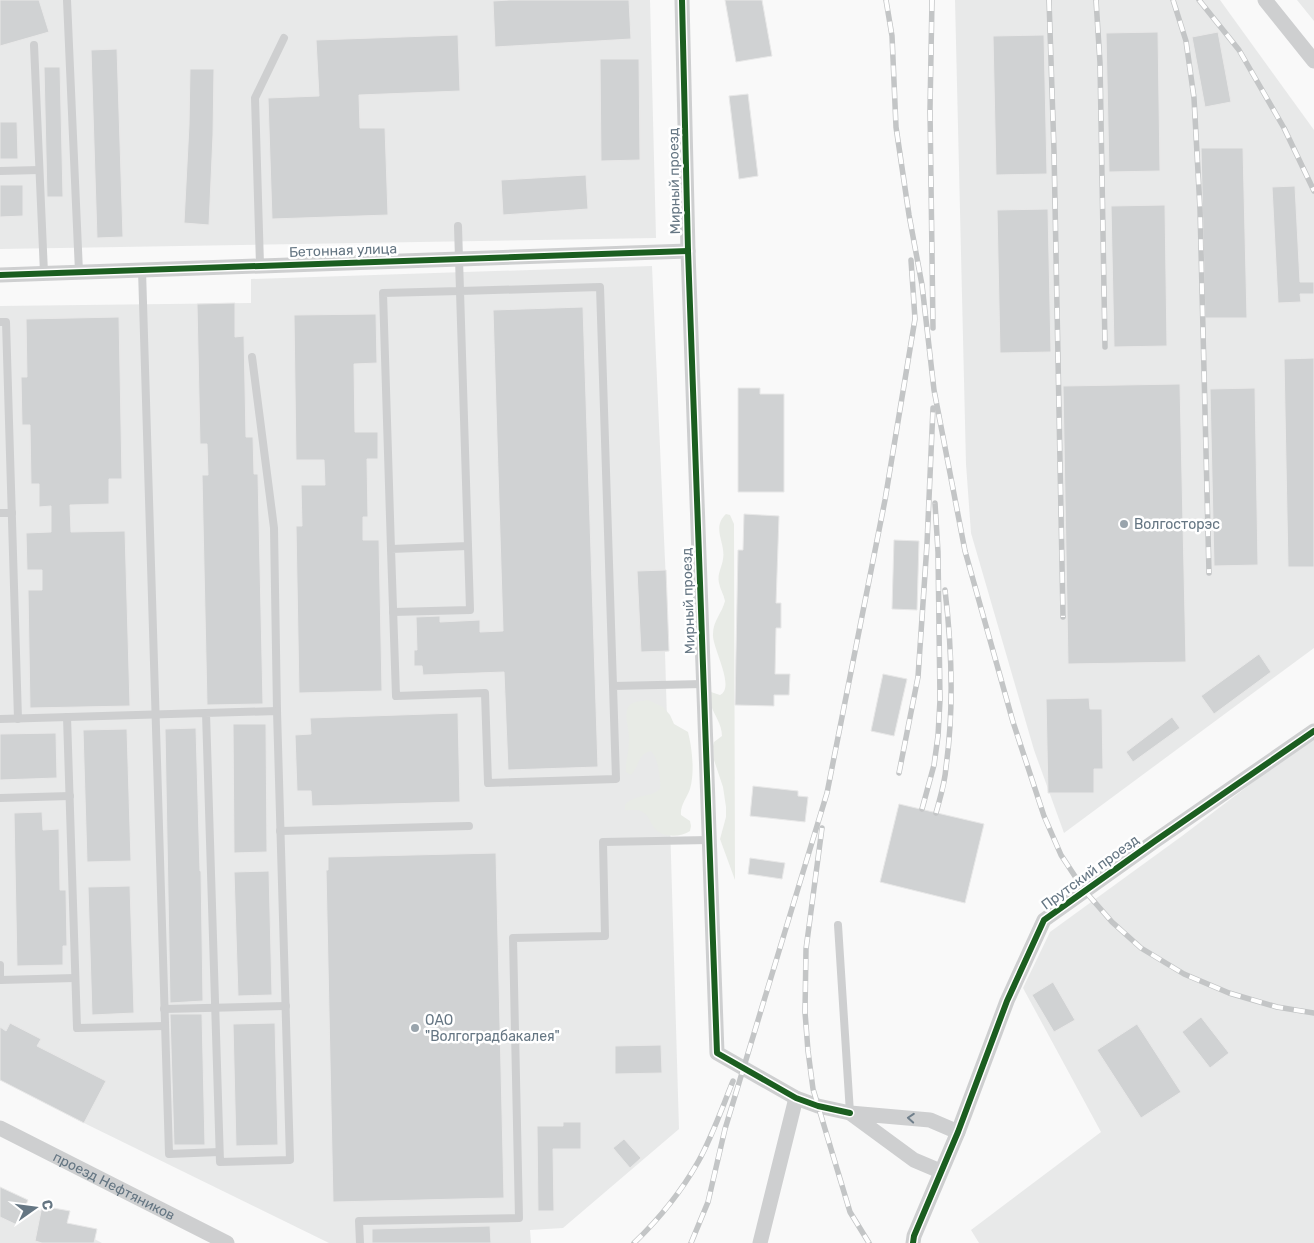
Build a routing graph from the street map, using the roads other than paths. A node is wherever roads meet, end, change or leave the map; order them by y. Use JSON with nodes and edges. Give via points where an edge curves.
{"nodes":[{"id":1,"x":67,"y":0,"type":"edge"},
{"id":2,"x":682,"y":0,"type":"edge"},
{"id":3,"x":1265,"y":0,"type":"edge"},
{"id":4,"x":284,"y":38,"type":"dead end"},
{"id":5,"x":34,"y":45,"type":"dead end"},
{"id":6,"x":1314,"y":61,"type":"edge"},
{"id":7,"x":39,"y":170,"type":"junction"},
{"id":8,"x":0,"y":171,"type":"edge"},
{"id":9,"x":458,"y":226,"type":"dead end"},
{"id":10,"x":688,"y":251,"type":"junction"},
{"id":11,"x":459,"y":258,"type":"junction"},
{"id":12,"x":260,"y":265,"type":"junction"},
{"id":13,"x":142,"y":270,"type":"junction"},
{"id":14,"x":79,"y":272,"type":"junction"},
{"id":15,"x":44,"y":273,"type":"junction"},
{"id":16,"x":0,"y":275,"type":"edge"},
{"id":17,"x":460,"y":291,"type":"junction"},
{"id":18,"x":0,"y":322,"type":"edge"},
{"id":19,"x":252,"y":357,"type":"dead end"},
{"id":20,"x":0,"y":513,"type":"edge"},
{"id":21,"x":12,"y":513,"type":"junction"},
{"id":22,"x":468,"y":546,"type":"junction"},
{"id":23,"x":391,"y":549,"type":"junction"},
{"id":24,"x":393,"y":612,"type":"junction"},
{"id":25,"x":703,"y":684,"type":"junction"},
{"id":26,"x":614,"y":686,"type":"junction"},
{"id":27,"x":277,"y":711,"type":"junction"},
{"id":28,"x":206,"y":713,"type":"junction"},
{"id":29,"x":155,"y":715,"type":"junction"},
{"id":30,"x":67,"y":717,"type":"junction"},
{"id":31,"x":18,"y":719,"type":"junction"},
{"id":32,"x":0,"y":720,"type":"edge"},
{"id":33,"x":1314,"y":731,"type":"edge"},
{"id":34,"x":70,"y":796,"type":"junction"},
{"id":35,"x":0,"y":798,"type":"edge"},
{"id":36,"x":469,"y":826,"type":"dead end"},
{"id":37,"x":280,"y":831,"type":"junction"},
{"id":38,"x":709,"y":840,"type":"junction"},
{"id":39,"x":838,"y":925,"type":"dead end"},
{"id":40,"x":0,"y":966,"type":"edge"},
{"id":41,"x":75,"y":978,"type":"junction"},
{"id":42,"x":0,"y":980,"type":"edge"},
{"id":43,"x":286,"y":1006,"type":"junction"},
{"id":44,"x":215,"y":1008,"type":"junction"},
{"id":45,"x":164,"y":1009,"type":"junction"},
{"id":46,"x":165,"y":1026,"type":"junction"},
{"id":47,"x":796,"y":1098,"type":"junction"},
{"id":48,"x":850,"y":1114,"type":"junction"},
{"id":49,"x":0,"y":1128,"type":"edge"},
{"id":50,"x":958,"y":1132,"type":"junction"},
{"id":51,"x":219,"y":1152,"type":"junction"},
{"id":52,"x":940,"y":1171,"type":"junction"},
{"id":53,"x":227,"y":1243,"type":"edge"},
{"id":54,"x":360,"y":1243,"type":"edge"},
{"id":55,"x":760,"y":1243,"type":"edge"},
{"id":56,"x":913,"y":1243,"type":"edge"}],
"edges":[{"from":1,"to":14,"type":"lane"},
{"from":2,"to":10,"type":"street","name":"Мирный проезд"},
{"from":3,"to":6,"type":"street"},
{"from":4,"to":12,"type":"lane","via":[[255,98]]},
{"from":5,"to":7,"type":"lane"},
{"from":7,"to":8,"type":"lane"},
{"from":7,"to":15,"type":"lane"},
{"from":9,"to":11,"type":"lane"},
{"from":10,"to":11,"type":"street","name":"Бетонная улица"},
{"from":10,"to":25,"type":"street","name":"Мирный проезд"},
{"from":11,"to":12,"type":"street","name":"Бетонная улица"},
{"from":11,"to":17,"type":"lane"},
{"from":12,"to":13,"type":"street","name":"Бетонная улица"},
{"from":13,"to":14,"type":"street","name":"Бетонная улица"},
{"from":13,"to":29,"type":"lane"},
{"from":14,"to":15,"type":"street","name":"Бетонная улица"},
{"from":15,"to":16,"type":"street","name":"Бетонная улица"},
{"from":17,"to":22,"type":"lane"},
{"from":17,"to":23,"type":"lane","via":[[383,293]]},
{"from":17,"to":26,"type":"lane","via":[[600,287]]},
{"from":18,"to":21,"type":"lane","via":[[6,322]]},
{"from":19,"to":27,"type":"lane","via":[[274,528]]},
{"from":20,"to":21,"type":"lane"},
{"from":21,"to":31,"type":"lane"},
{"from":22,"to":23,"type":"lane"},
{"from":22,"to":24,"type":"lane","via":[[470,610]]},
{"from":23,"to":24,"type":"lane"},
{"from":24,"to":26,"type":"lane","via":[[396,696],[485,694],[488,783],[616,779]]},
{"from":25,"to":26,"type":"lane"},
{"from":25,"to":38,"type":"street","name":"Мирный проезд"},
{"from":27,"to":28,"type":"lane"},
{"from":27,"to":37,"type":"lane"},
{"from":28,"to":29,"type":"lane"},
{"from":28,"to":44,"type":"lane"},
{"from":29,"to":30,"type":"lane"},
{"from":29,"to":45,"type":"lane"},
{"from":30,"to":31,"type":"lane"},
{"from":30,"to":34,"type":"lane"},
{"from":31,"to":32,"type":"lane"},
{"from":33,"to":50,"type":"street","name":"Прутский проезд","via":[[1044,920],[1007,1001]]},
{"from":34,"to":35,"type":"lane"},
{"from":34,"to":41,"type":"lane"},
{"from":36,"to":37,"type":"lane"},
{"from":37,"to":43,"type":"lane"},
{"from":38,"to":47,"type":"street","name":"Мирный проезд","via":[[717,1053]]},
{"from":38,"to":54,"type":"lane","via":[[603,842],[605,936],[513,938],[519,1218],[359,1221]]},
{"from":39,"to":48,"type":"lane"},
{"from":40,"to":42,"type":"lane"},
{"from":41,"to":42,"type":"lane"},
{"from":41,"to":46,"type":"lane","via":[[77,1028]]},
{"from":43,"to":44,"type":"lane"},
{"from":43,"to":51,"type":"lane","via":[[290,1160],[220,1162]]},
{"from":44,"to":45,"type":"lane"},
{"from":44,"to":51,"type":"lane"},
{"from":45,"to":46,"type":"lane"},
{"from":46,"to":51,"type":"lane","via":[[169,1154]]},
{"from":47,"to":48,"type":"street","name":"Мирный проезд"},
{"from":47,"to":55,"type":"street"},
{"from":50,"to":48,"type":"street","one_way":true,"via":[[930,1120]]},
{"from":48,"to":52,"type":"street","via":[[914,1160]]},
{"from":49,"to":53,"type":"street","name":"проезд Нефтяников"},
{"from":50,"to":52,"type":"street","name":"Прутский проезд"},
{"from":52,"to":56,"type":"street","name":"Прутский проезд"}]}
